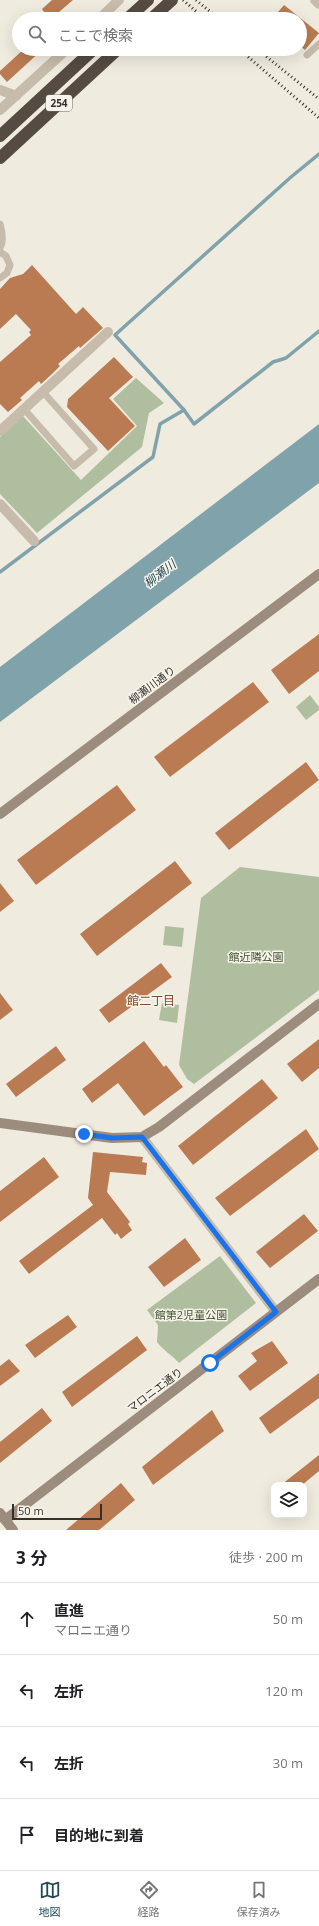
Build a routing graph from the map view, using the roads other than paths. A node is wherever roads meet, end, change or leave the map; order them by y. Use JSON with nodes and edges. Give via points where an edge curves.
{"nodes":[{"id":1,"x":119,"y":0,"type":"edge"},
{"id":2,"x":148,"y":0,"type":"edge"},
{"id":3,"x":172,"y":0,"type":"edge"},
{"id":4,"x":315,"y":0,"type":"edge"},
{"id":5,"x":319,"y":4,"type":"edge"},
{"id":6,"x":106,"y":12,"type":"edge"},
{"id":7,"x":135,"y":12,"type":"edge"},
{"id":8,"x":159,"y":12,"type":"edge"},
{"id":9,"x":319,"y":44,"type":"edge"},
{"id":10,"x":307,"y":55,"type":"dead end"},
{"id":11,"x":59,"y":56,"type":"edge"},
{"id":12,"x":86,"y":56,"type":"edge"},
{"id":13,"x":110,"y":56,"type":"edge"},
{"id":14,"x":0,"y":90,"type":"edge"},
{"id":15,"x":16,"y":96,"type":"junction"},
{"id":16,"x":0,"y":110,"type":"edge"},
{"id":17,"x":0,"y":136,"type":"edge"},
{"id":18,"x":0,"y":158,"type":"edge"},
{"id":19,"x":0,"y":224,"type":"edge"},
{"id":20,"x":0,"y":248,"type":"edge"},
{"id":21,"x":0,"y":252,"type":"edge"},
{"id":22,"x":0,"y":278,"type":"edge"},
{"id":23,"x":108,"y":332,"type":"dead end"},
{"id":24,"x":44,"y":392,"type":"junction"},
{"id":25,"x":25,"y":410,"type":"junction"},
{"id":26,"x":0,"y":431,"type":"edge"},
{"id":27,"x":0,"y":504,"type":"edge"},
{"id":28,"x":34,"y":541,"type":"dead end"},
{"id":29,"x":319,"y":574,"type":"edge"},
{"id":30,"x":0,"y":814,"type":"edge"},
{"id":31,"x":319,"y":1004,"type":"edge"},
{"id":32,"x":0,"y":1123,"type":"edge"},
{"id":33,"x":142,"y":1137,"type":"junction"},
{"id":34,"x":319,"y":1279,"type":"edge"},
{"id":35,"x":276,"y":1312,"type":"junction"},
{"id":36,"x":2,"y":1517,"type":"edge"},
{"id":37,"x":13,"y":1530,"type":"edge"}],
"edges":[{"from":1,"to":6,"type":"street"},
{"from":2,"to":7,"type":"highway"},
{"from":3,"to":8,"type":"highway"},
{"from":4,"to":5,"type":"street"},
{"from":9,"to":10,"type":"lane"},
{"from":11,"to":15,"type":"street"},
{"from":12,"to":17,"type":"highway","number":"254"},
{"from":13,"to":18,"type":"highway","number":"254"},
{"from":14,"to":15,"type":"street"},
{"from":15,"to":16,"type":"street"},
{"from":19,"to":20,"type":"lane"},
{"from":21,"to":22,"type":"lane","via":[[6,256],[10,264],[7,273]]},
{"from":23,"to":24,"type":"street"},
{"from":24,"to":25,"type":"street"},
{"from":24,"to":25,"type":"lane","via":[[94,449],[74,466]]},
{"from":25,"to":26,"type":"street"},
{"from":27,"to":28,"type":"street"},
{"from":29,"to":30,"type":"street","name":"柳瀬川通り"},
{"from":31,"to":33,"type":"street","via":[[159,1127]]},
{"from":32,"to":33,"type":"street","via":[[112,1138]]},
{"from":33,"to":35,"type":"street"},
{"from":34,"to":35,"type":"street","name":"マロニエ通り"},
{"from":35,"to":36,"type":"street","name":"マロニエ通り"},
{"from":36,"to":37,"type":"street"}]}
